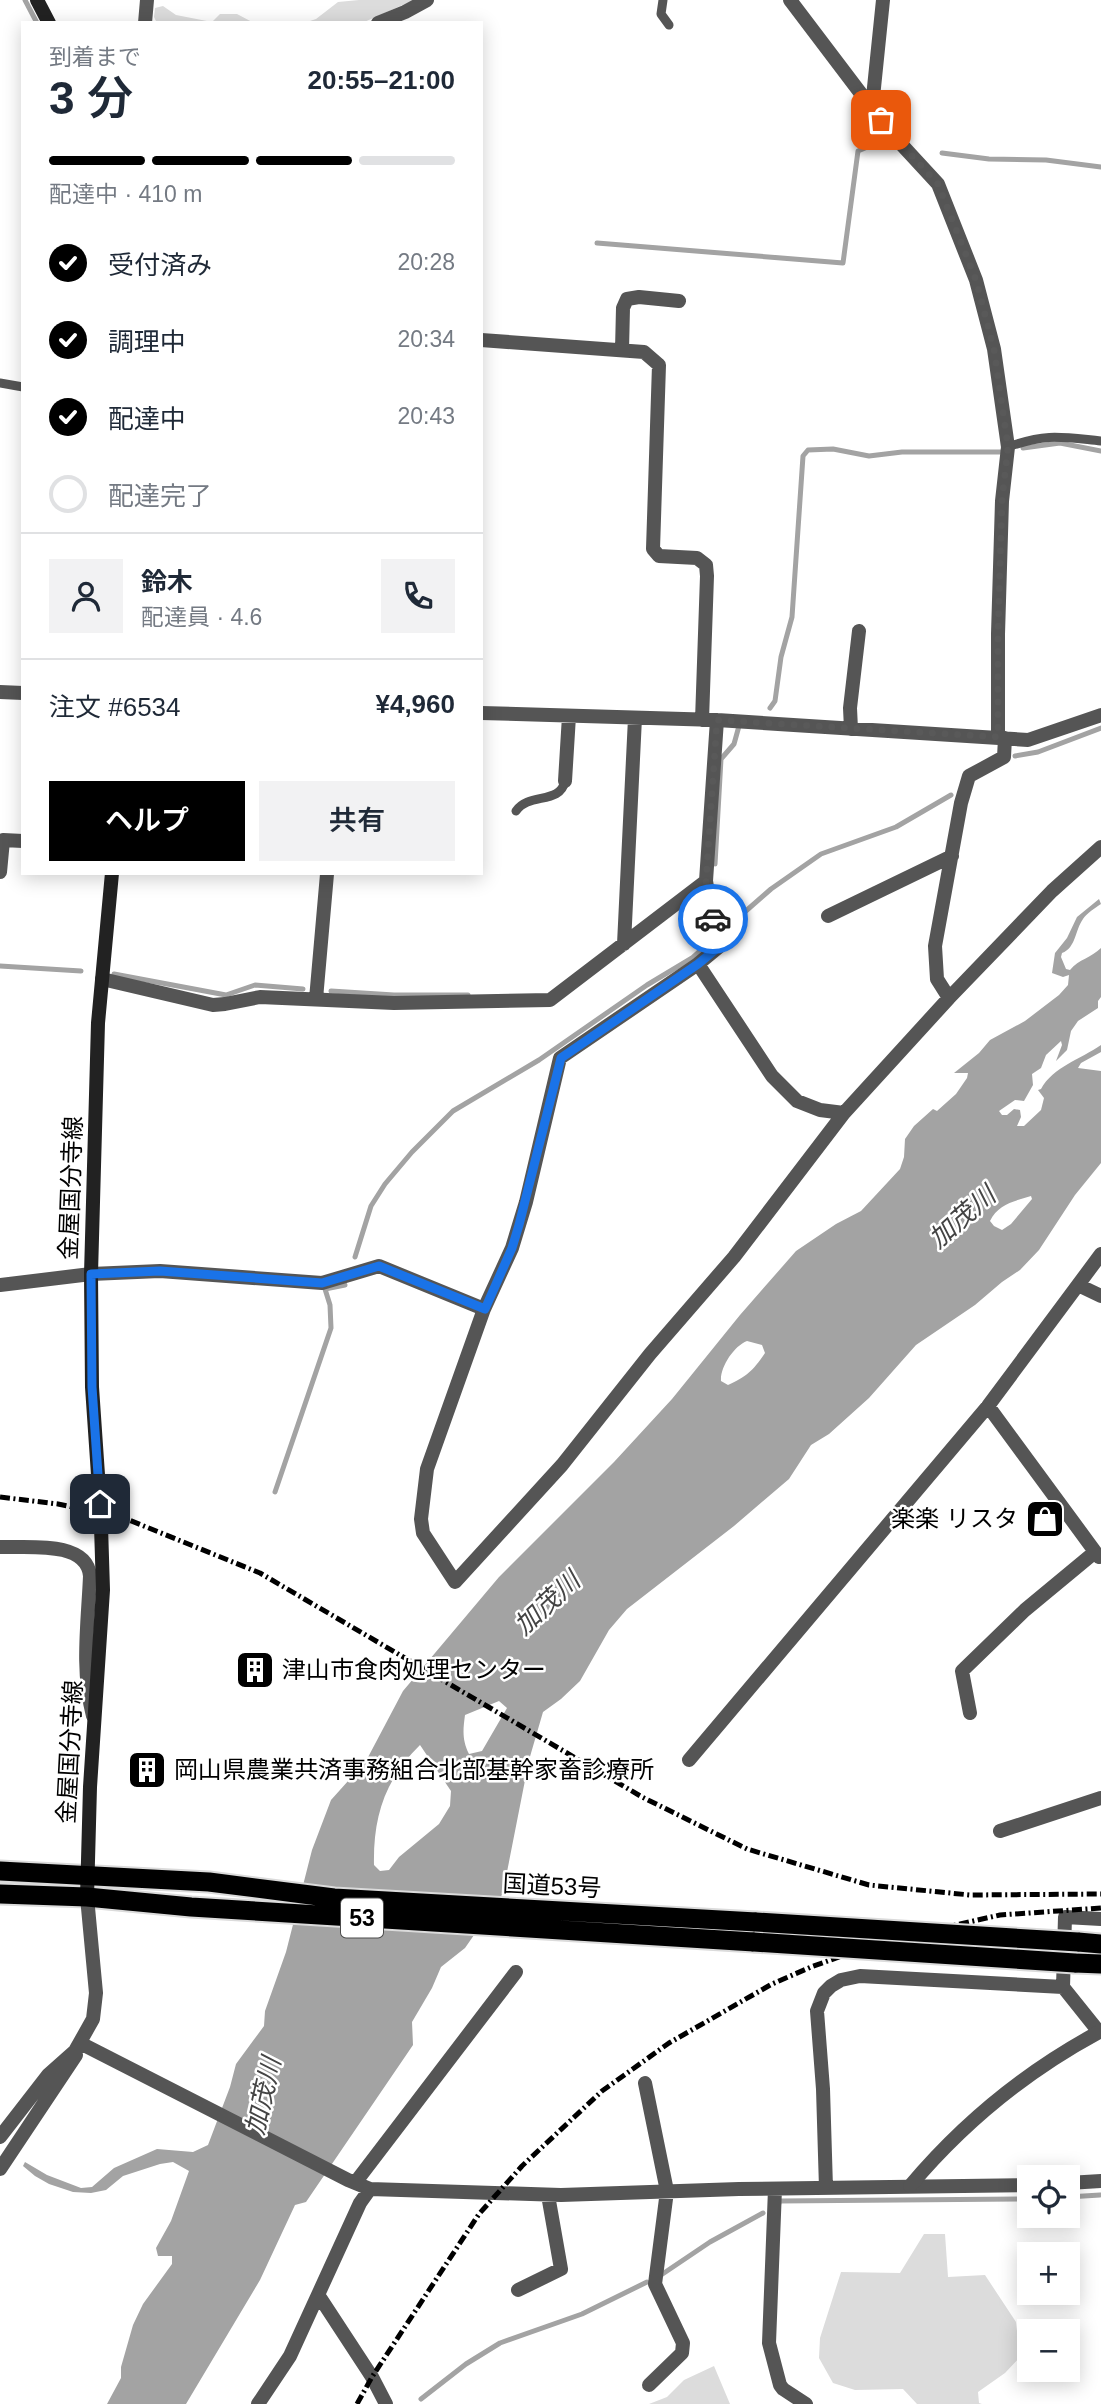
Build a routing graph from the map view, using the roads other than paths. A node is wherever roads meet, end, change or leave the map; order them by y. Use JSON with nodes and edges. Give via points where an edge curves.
{"nodes":[{"id":1,"x":37,"y":0,"type":"edge"},
{"id":2,"x":147,"y":0,"type":"edge"},
{"id":3,"x":427,"y":0,"type":"edge"},
{"id":4,"x":663,"y":0,"type":"edge"},
{"id":5,"x":790,"y":0,"type":"edge"},
{"id":6,"x":883,"y":0,"type":"edge"},
{"id":7,"x":48,"y":21,"type":"edge"},
{"id":8,"x":145,"y":21,"type":"edge"},
{"id":9,"x":383,"y":21,"type":"edge"},
{"id":10,"x":669,"y":25,"type":"dead end"},
{"id":11,"x":872,"y":107,"type":"junction"},
{"id":12,"x":679,"y":301,"type":"dead end"},
{"id":13,"x":483,"y":340,"type":"edge"},
{"id":14,"x":622,"y":350,"type":"junction"},
{"id":15,"x":0,"y":383,"type":"edge"},
{"id":16,"x":21,"y":387,"type":"edge"},
{"id":17,"x":1101,"y":441,"type":"edge"},
{"id":18,"x":1008,"y":447,"type":"junction"},
{"id":19,"x":859,"y":631,"type":"dead end"},
{"id":20,"x":0,"y":692,"type":"edge"},
{"id":21,"x":21,"y":693,"type":"edge"},
{"id":22,"x":483,"y":713,"type":"edge"},
{"id":23,"x":1101,"y":715,"type":"edge"},
{"id":24,"x":569,"y":716,"type":"junction"},
{"id":25,"x":635,"y":718,"type":"junction"},
{"id":26,"x":702,"y":720,"type":"junction"},
{"id":27,"x":717,"y":720,"type":"junction"},
{"id":28,"x":851,"y":729,"type":"junction"},
{"id":29,"x":1001,"y":738,"type":"junction"},
{"id":30,"x":565,"y":781,"type":"joint"},
{"id":31,"x":516,"y":811,"type":"dead end"},
{"id":32,"x":21,"y":841,"type":"edge"},
{"id":33,"x":1101,"y":847,"type":"edge"},
{"id":34,"x":952,"y":856,"type":"junction"},
{"id":35,"x":0,"y":872,"type":"edge"},
{"id":36,"x":111,"y":875,"type":"edge"},
{"id":37,"x":327,"y":875,"type":"edge"},
{"id":38,"x":706,"y":881,"type":"junction"},
{"id":39,"x":828,"y":916,"type":"dead end"},
{"id":40,"x":624,"y":944,"type":"junction"},
{"id":41,"x":698,"y":964,"type":"junction"},
{"id":42,"x":102,"y":979,"type":"junction"},
{"id":43,"x":949,"y":998,"type":"junction"},
{"id":44,"x":316,"y":999,"type":"junction"},
{"id":45,"x":844,"y":1113,"type":"junction"},
{"id":46,"x":1101,"y":1254,"type":"edge"},
{"id":47,"x":91,"y":1274,"type":"junction"},
{"id":48,"x":0,"y":1285,"type":"edge"},
{"id":49,"x":1078,"y":1285,"type":"junction"},
{"id":50,"x":1101,"y":1296,"type":"edge"},
{"id":51,"x":485,"y":1309,"type":"junction"},
{"id":52,"x":988,"y":1406,"type":"junction"},
{"id":53,"x":100,"y":1504,"type":"dead end"},
{"id":54,"x":101,"y":1526,"type":"dead end"},
{"id":55,"x":0,"y":1547,"type":"edge"},
{"id":56,"x":1098,"y":1555,"type":"edge"},
{"id":57,"x":970,"y":1713,"type":"dead end"},
{"id":58,"x":94,"y":1720,"type":"junction"},
{"id":59,"x":689,"y":1760,"type":"dead end"},
{"id":60,"x":1101,"y":1798,"type":"edge"},
{"id":61,"x":1000,"y":1831,"type":"dead end"},
{"id":62,"x":0,"y":1871,"type":"edge"},
{"id":63,"x":86,"y":1874,"type":"junction"},
{"id":64,"x":0,"y":1894,"type":"edge"},
{"id":65,"x":87,"y":1897,"type":"junction"},
{"id":66,"x":1101,"y":1919,"type":"edge"},
{"id":67,"x":1101,"y":1944,"type":"edge"},
{"id":68,"x":1101,"y":1964,"type":"edge"},
{"id":69,"x":516,"y":1972,"type":"dead end"},
{"id":70,"x":1063,"y":1987,"type":"junction"},
{"id":71,"x":1100,"y":2032,"type":"edge"},
{"id":72,"x":80,"y":2043,"type":"junction"},
{"id":73,"x":645,"y":2083,"type":"dead end"},
{"id":74,"x":0,"y":2137,"type":"edge"},
{"id":75,"x":0,"y":2169,"type":"edge"},
{"id":76,"x":1101,"y":2181,"type":"edge"},
{"id":77,"x":351,"y":2182,"type":"junction"},
{"id":78,"x":1080,"y":2182,"type":"edge"},
{"id":79,"x":1017,"y":2185,"type":"edge"},
{"id":80,"x":910,"y":2186,"type":"junction"},
{"id":81,"x":826,"y":2188,"type":"junction"},
{"id":82,"x":370,"y":2189,"type":"junction"},
{"id":83,"x":775,"y":2189,"type":"junction"},
{"id":84,"x":667,"y":2191,"type":"junction"},
{"id":85,"x":548,"y":2195,"type":"junction"},
{"id":86,"x":518,"y":2290,"type":"dead end"},
{"id":87,"x":319,"y":2296,"type":"junction"},
{"id":88,"x":649,"y":2385,"type":"dead end"},
{"id":89,"x":258,"y":2404,"type":"edge"},
{"id":90,"x":386,"y":2404,"type":"edge"},
{"id":91,"x":806,"y":2404,"type":"edge"}],
"edges":[{"from":1,"to":7,"type":"main road"},
{"from":2,"to":8,"type":"street"},
{"from":3,"to":9,"type":"street"},
{"from":4,"to":10,"type":"lane","via":[[661,14]]},
{"from":5,"to":11,"type":"street"},
{"from":6,"to":11,"type":"street"},
{"from":11,"to":18,"type":"street","via":[[938,184],[943,196],[976,280],[994,349]]},
{"from":12,"to":14,"type":"street","via":[[628,299],[623,308]]},
{"from":13,"to":14,"type":"street"},
{"from":14,"to":26,"type":"street","via":[[644,352],[659,365],[653,551],[697,558],[706,567]]},
{"from":15,"to":16,"type":"lane"},
{"from":17,"to":18,"type":"lane","via":[[1041,437]]},
{"from":18,"to":29,"type":"street","via":[[998,634]]},
{"from":19,"to":28,"type":"street"},
{"from":20,"to":21,"type":"street"},
{"from":22,"to":24,"type":"street"},
{"from":23,"to":29,"type":"street","via":[[1028,740]]},
{"from":24,"to":25,"type":"street"},
{"from":24,"to":30,"type":"street"},
{"from":25,"to":26,"type":"street"},
{"from":25,"to":40,"type":"street"},
{"from":26,"to":27,"type":"street"},
{"from":27,"to":28,"type":"street"},
{"from":27,"to":38,"type":"street"},
{"from":28,"to":29,"type":"street"},
{"from":29,"to":34,"type":"street","via":[[1004,757],[969,776]]},
{"from":30,"to":31,"type":"lane","via":[[558,793],[526,802]]},
{"from":32,"to":35,"type":"street","via":[[3,840]]},
{"from":33,"to":43,"type":"street"},
{"from":34,"to":39,"type":"street"},
{"from":34,"to":43,"type":"street","via":[[935,946],[937,979]]},
{"from":36,"to":42,"type":"main road","name":"金屋国分寺線"},
{"from":37,"to":44,"type":"street"},
{"from":38,"to":40,"type":"street"},
{"from":38,"to":41,"type":"street","via":[[721,945]]},
{"from":40,"to":44,"type":"street","via":[[550,1000],[394,1003]]},
{"from":41,"to":45,"type":"street","via":[[772,1076],[797,1101]]},
{"from":41,"to":51,"type":"street","via":[[561,1058],[519,1225]]},
{"from":42,"to":44,"type":"street","via":[[212,1004],[260,996]]},
{"from":42,"to":47,"type":"main road","name":"金屋国分寺線"},
{"from":43,"to":45,"type":"street"},
{"from":45,"to":51,"type":"street","via":[[734,1257],[562,1465],[455,1582],[424,1534],[421,1518],[427,1469]]},
{"from":46,"to":49,"type":"street"},
{"from":47,"to":48,"type":"street"},
{"from":47,"to":51,"type":"street","via":[[160,1271],[322,1283],[379,1266]]},
{"from":47,"to":53,"type":"main road","name":"金屋国分寺線"},
{"from":49,"to":50,"type":"street"},
{"from":49,"to":52,"type":"street"},
{"from":52,"to":56,"type":"street"},
{"from":52,"to":59,"type":"street"},
{"from":54,"to":58,"type":"main road","name":"金屋国分寺線","via":[[103,1590]]},
{"from":55,"to":58,"type":"street","via":[[69,1551],[88,1564],[86,1682]]},
{"from":56,"to":57,"type":"street","via":[[1025,1610],[962,1671]]},
{"from":58,"to":63,"type":"main road","name":"金屋国分寺線"},
{"from":60,"to":61,"type":"street"},
{"from":62,"to":63,"type":"highway","name":"国道53号","number":"53"},
{"from":63,"to":65,"type":"main road","name":"金屋国分寺線"},
{"from":63,"to":67,"type":"highway","name":"国道53号","number":"53","bridge":true,"via":[[209,1882],[334,1898]]},
{"from":64,"to":65,"type":"highway","name":"国道53号","number":"53"},
{"from":65,"to":68,"type":"highway","name":"国道53号","number":"53","bridge":true,"via":[[191,1908]]},
{"from":65,"to":72,"type":"street","via":[[96,2002]]},
{"from":66,"to":70,"type":"street","via":[[1065,1917]]},
{"from":69,"to":77,"type":"street"},
{"from":70,"to":71,"type":"street"},
{"from":70,"to":81,"type":"street","via":[[860,1976],[831,1986],[820,2002],[816,2022]]},
{"from":71,"to":80,"type":"street","via":[[1002,2096],[939,2151]]},
{"from":72,"to":74,"type":"street"},
{"from":72,"to":75,"type":"street","via":[[69,2069]]},
{"from":72,"to":77,"type":"street"},
{"from":73,"to":84,"type":"street"},
{"from":76,"to":78,"type":"street"},
{"from":77,"to":82,"type":"street"},
{"from":79,"to":80,"type":"street"},
{"from":80,"to":81,"type":"street"},
{"from":81,"to":83,"type":"street"},
{"from":82,"to":85,"type":"street"},
{"from":82,"to":87,"type":"street"},
{"from":83,"to":84,"type":"street"},
{"from":83,"to":91,"type":"street","via":[[769,2343],[780,2385]]},
{"from":84,"to":85,"type":"street"},
{"from":84,"to":88,"type":"street","via":[[655,2284],[683,2343],[682,2353]]},
{"from":85,"to":86,"type":"street","via":[[561,2269]]},
{"from":87,"to":89,"type":"street","via":[[290,2356]]},
{"from":87,"to":90,"type":"street"}]}
